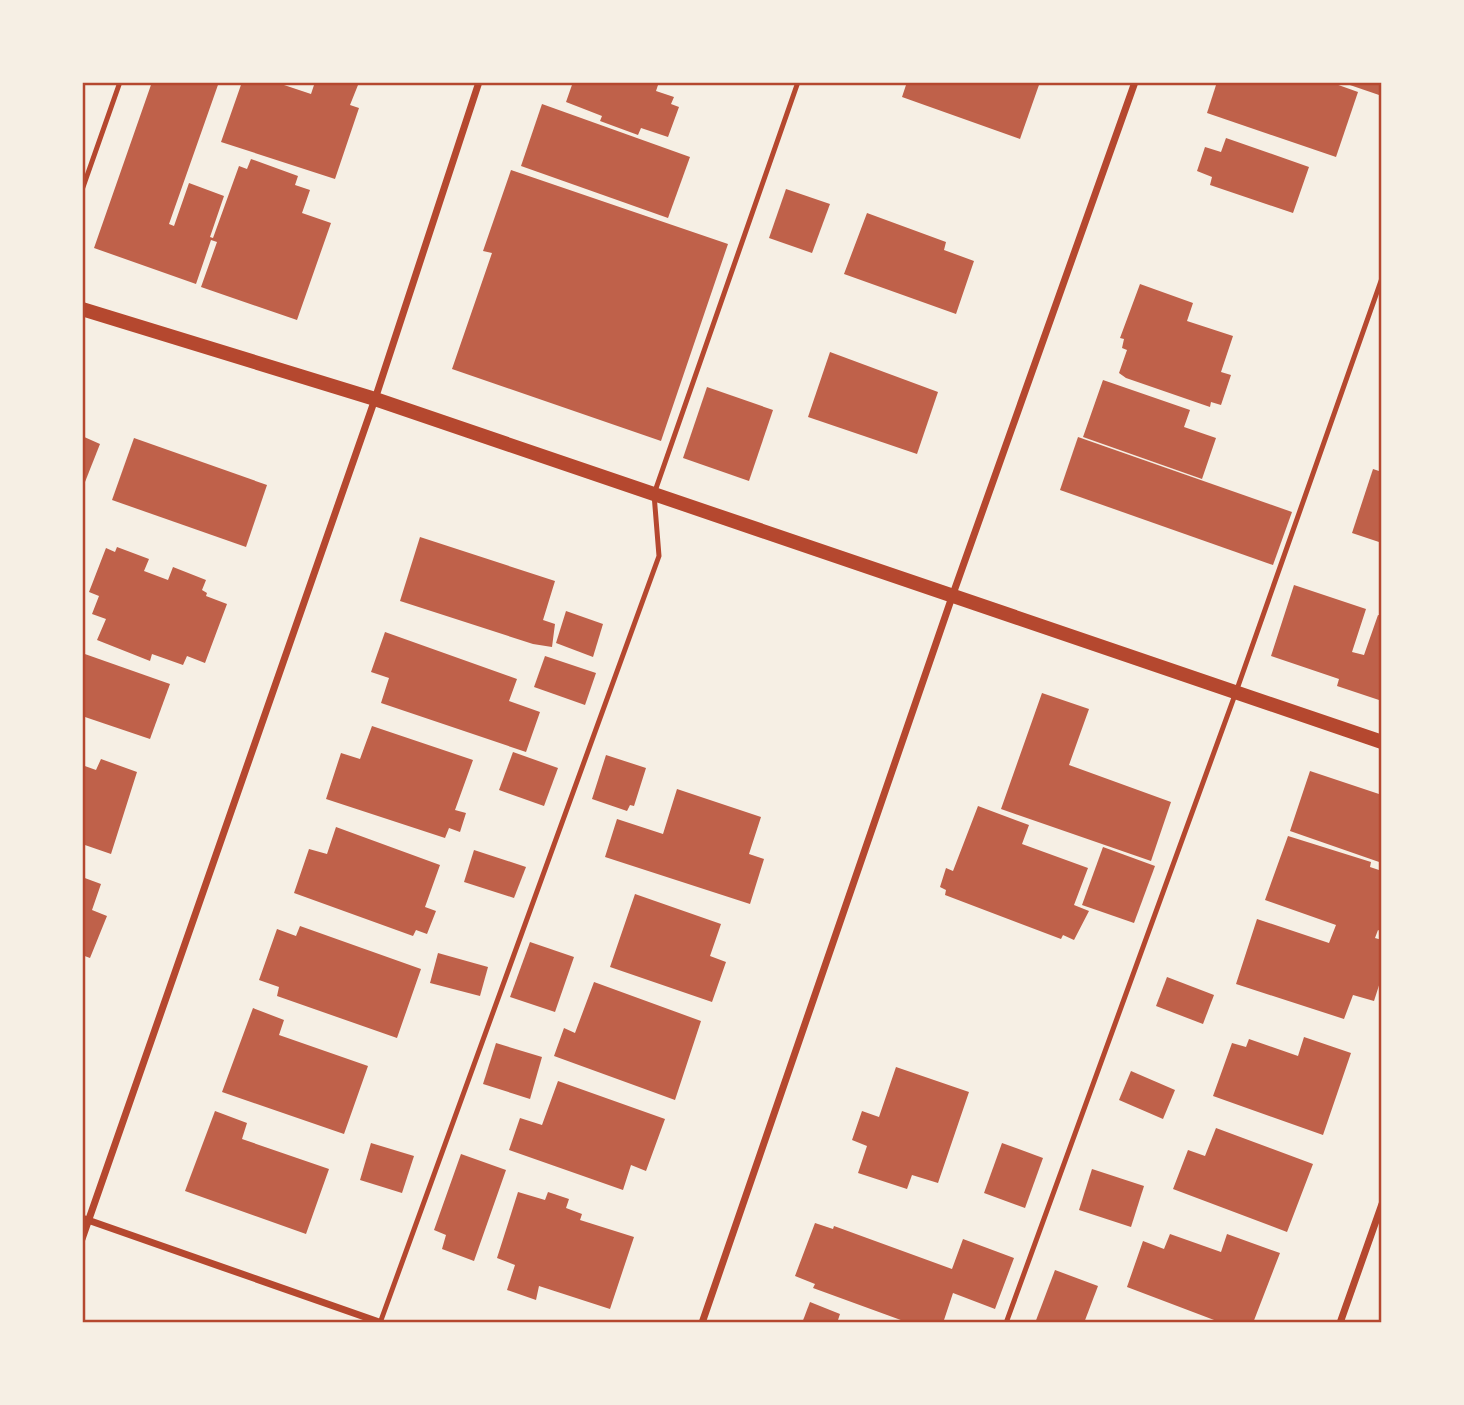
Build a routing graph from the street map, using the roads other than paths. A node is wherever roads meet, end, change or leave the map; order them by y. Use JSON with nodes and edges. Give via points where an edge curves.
{"nodes":[{"id":1,"x":120,"y":82,"type":"edge"},
{"id":2,"x":479,"y":82,"type":"edge"},
{"id":3,"x":798,"y":82,"type":"edge"},
{"id":4,"x":1135,"y":82,"type":"edge"},
{"id":5,"x":82,"y":190,"type":"edge"},
{"id":6,"x":1382,"y":278,"type":"edge"},
{"id":7,"x":82,"y":309,"type":"edge"},
{"id":8,"x":375,"y":399,"type":"junction"},
{"id":9,"x":654,"y":494,"type":"junction"},
{"id":10,"x":953,"y":594,"type":"junction"},
{"id":11,"x":1236,"y":692,"type":"junction"},
{"id":12,"x":1382,"y":742,"type":"edge"},
{"id":13,"x":1382,"y":1204,"type":"edge"},
{"id":14,"x":86,"y":1219,"type":"edge"},
{"id":15,"x":82,"y":1239,"type":"edge"},
{"id":16,"x":381,"y":1323,"type":"edge"},
{"id":17,"x":702,"y":1323,"type":"edge"},
{"id":18,"x":1006,"y":1323,"type":"edge"},
{"id":19,"x":1340,"y":1323,"type":"edge"}],
"edges":[{"from":1,"to":5,"type":"lane"},
{"from":2,"to":8,"type":"street"},
{"from":3,"to":9,"type":"lane"},
{"from":4,"to":10,"type":"street"},
{"from":6,"to":11,"type":"lane"},
{"from":7,"to":8,"type":"main road"},
{"from":8,"to":9,"type":"main road"},
{"from":8,"to":14,"type":"street"},
{"from":9,"to":10,"type":"main road"},
{"from":9,"to":16,"type":"lane","via":[[659,556]]},
{"from":10,"to":11,"type":"main road"},
{"from":10,"to":17,"type":"street"},
{"from":11,"to":12,"type":"main road"},
{"from":11,"to":18,"type":"lane"},
{"from":13,"to":19,"type":"street"},
{"from":14,"to":15,"type":"street"},
{"from":14,"to":16,"type":"street"}]}
